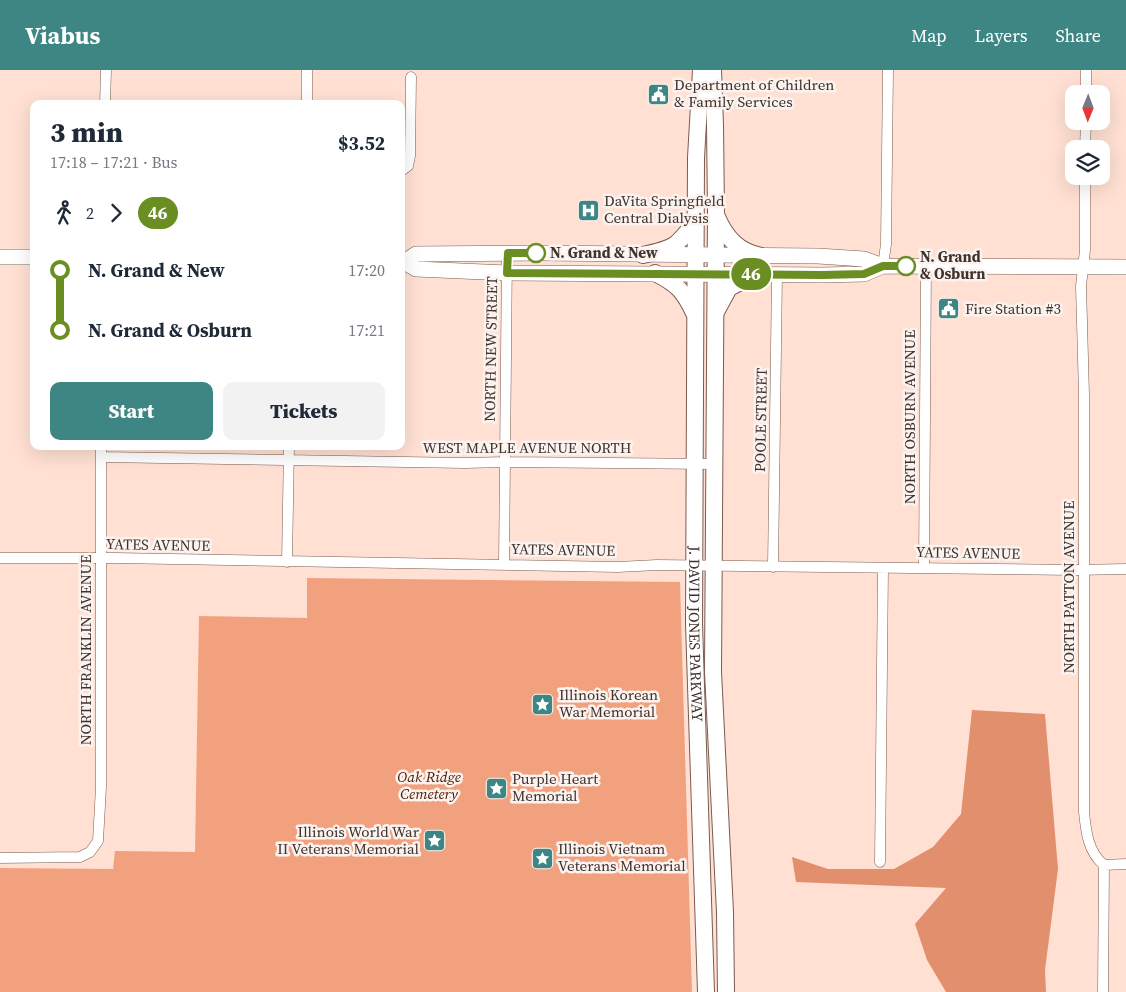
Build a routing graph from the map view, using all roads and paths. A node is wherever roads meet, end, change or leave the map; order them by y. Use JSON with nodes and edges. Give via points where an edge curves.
{"nodes":[{"id":1,"x":106,"y":70,"type":"edge"},
{"id":2,"x":307,"y":70,"type":"edge"},
{"id":3,"x":701,"y":70,"type":"edge"},
{"id":4,"x":713,"y":70,"type":"edge"},
{"id":5,"x":888,"y":70,"type":"edge"},
{"id":6,"x":1086,"y":70,"type":"edge"},
{"id":7,"x":411,"y":76,"type":"dead end"},
{"id":8,"x":1086,"y":85,"type":"edge"},
{"id":9,"x":106,"y":100,"type":"edge"},
{"id":10,"x":307,"y":100,"type":"edge"},
{"id":11,"x":405,"y":168,"type":"edge"},
{"id":12,"x":1085,"y":185,"type":"edge"},
{"id":13,"x":716,"y":213,"type":"junction"},
{"id":14,"x":696,"y":221,"type":"junction"},
{"id":15,"x":508,"y":253,"type":"junction"},
{"id":16,"x":643,"y":255,"type":"junction"},
{"id":17,"x":696,"y":256,"type":"junction"},
{"id":18,"x":715,"y":256,"type":"junction"},
{"id":19,"x":761,"y":256,"type":"junction"},
{"id":20,"x":0,"y":257,"type":"edge"},
{"id":21,"x":30,"y":257,"type":"edge"},
{"id":22,"x":405,"y":261,"type":"edge"},
{"id":23,"x":405,"y":263,"type":"edge"},
{"id":24,"x":883,"y":266,"type":"junction"},
{"id":25,"x":926,"y":266,"type":"junction"},
{"id":26,"x":1083,"y":267,"type":"junction"},
{"id":27,"x":1126,"y":267,"type":"edge"},
{"id":28,"x":507,"y":273,"type":"junction"},
{"id":29,"x":655,"y":274,"type":"junction"},
{"id":30,"x":696,"y":274,"type":"junction"},
{"id":31,"x":714,"y":274,"type":"junction"},
{"id":32,"x":754,"y":274,"type":"junction"},
{"id":33,"x":777,"y":275,"type":"junction"},
{"id":34,"x":714,"y":316,"type":"junction"},
{"id":35,"x":696,"y":317,"type":"junction"},
{"id":36,"x":101,"y":450,"type":"edge"},
{"id":37,"x":289,"y":450,"type":"edge"},
{"id":38,"x":101,"y":457,"type":"junction"},
{"id":39,"x":289,"y":460,"type":"junction"},
{"id":40,"x":505,"y":462,"type":"junction"},
{"id":41,"x":695,"y":464,"type":"junction"},
{"id":42,"x":713,"y":464,"type":"junction"},
{"id":43,"x":0,"y":558,"type":"edge"},
{"id":44,"x":101,"y":558,"type":"junction"},
{"id":45,"x":287,"y":562,"type":"junction"},
{"id":46,"x":504,"y":564,"type":"junction"},
{"id":47,"x":694,"y":566,"type":"junction"},
{"id":48,"x":713,"y":567,"type":"junction"},
{"id":49,"x":772,"y":567,"type":"junction"},
{"id":50,"x":883,"y":568,"type":"junction"},
{"id":51,"x":924,"y":568,"type":"junction"},
{"id":52,"x":1126,"y":568,"type":"edge"},
{"id":53,"x":1084,"y":570,"type":"junction"},
{"id":54,"x":0,"y":858,"type":"edge"},
{"id":55,"x":880,"y":862,"type":"dead end"},
{"id":56,"x":1104,"y":864,"type":"junction"},
{"id":57,"x":1126,"y":864,"type":"edge"},
{"id":58,"x":706,"y":992,"type":"edge"},
{"id":59,"x":726,"y":992,"type":"edge"},
{"id":60,"x":1103,"y":992,"type":"edge"}],
"edges":[{"from":1,"to":9,"type":"street"},
{"from":2,"to":10,"type":"street"},
{"from":3,"to":14,"type":"main road","name":"J. DAVID JONES PARKWAY"},
{"from":4,"to":13,"type":"main road","name":"J. DAVID JONES PARKWAY"},
{"from":5,"to":24,"type":"street"},
{"from":6,"to":8,"type":"street"},
{"from":7,"to":11,"type":"street","via":[[410,156]]},
{"from":12,"to":26,"type":"street","name":"NORTH PATTON AVENUE"},
{"from":13,"to":18,"type":"main road","name":"J. DAVID JONES PARKWAY"},
{"from":13,"to":19,"type":"main road","via":[[724,233],[733,243]]},
{"from":14,"to":16,"type":"main road","via":[[672,247]]},
{"from":14,"to":17,"type":"main road","name":"J. DAVID JONES PARKWAY"},
{"from":15,"to":16,"type":"main road"},
{"from":15,"to":22,"type":"main road","via":[[416,254]]},
{"from":15,"to":28,"type":"street","name":"NORTH NEW STREET"},
{"from":16,"to":17,"type":"main road"},
{"from":17,"to":18,"type":"main road"},
{"from":17,"to":30,"type":"main road","name":"J. DAVID JONES PARKWAY"},
{"from":18,"to":19,"type":"main road"},
{"from":18,"to":31,"type":"main road","name":"J. DAVID JONES PARKWAY"},
{"from":19,"to":24,"type":"main road","via":[[840,257],[864,259]]},
{"from":20,"to":21,"type":"main road"},
{"from":23,"to":28,"type":"main road","via":[[416,269]]},
{"from":24,"to":25,"type":"main road"},
{"from":24,"to":33,"type":"main road","via":[[864,274]]},
{"from":25,"to":26,"type":"main road"},
{"from":25,"to":51,"type":"street","name":"NORTH OSBURN AVENUE"},
{"from":26,"to":27,"type":"main road"},
{"from":26,"to":53,"type":"street","name":"NORTH PATTON AVENUE"},
{"from":28,"to":29,"type":"main road"},
{"from":28,"to":40,"type":"street","name":"NORTH NEW STREET"},
{"from":29,"to":30,"type":"main road"},
{"from":29,"to":35,"type":"main road","via":[[684,293]]},
{"from":30,"to":31,"type":"main road"},
{"from":30,"to":35,"type":"main road","name":"J. DAVID JONES PARKWAY"},
{"from":31,"to":32,"type":"main road"},
{"from":31,"to":34,"type":"main road","name":"J. DAVID JONES PARKWAY"},
{"from":32,"to":33,"type":"main road"},
{"from":32,"to":34,"type":"main road","via":[[729,288]]},
{"from":33,"to":49,"type":"street","name":"POOLE STREET"},
{"from":34,"to":42,"type":"main road","name":"J. DAVID JONES PARKWAY"},
{"from":35,"to":41,"type":"main road","name":"J. DAVID JONES PARKWAY"},
{"from":36,"to":38,"type":"street","name":"NORTH FRANKLIN AVENUE"},
{"from":37,"to":39,"type":"street"},
{"from":38,"to":39,"type":"street","name":"WEST MAPLE AVENUE NORTH"},
{"from":38,"to":44,"type":"street","name":"NORTH FRANKLIN AVENUE"},
{"from":39,"to":40,"type":"street","name":"WEST MAPLE AVENUE NORTH"},
{"from":39,"to":45,"type":"street"},
{"from":40,"to":41,"type":"street","name":"WEST MAPLE AVENUE NORTH"},
{"from":40,"to":46,"type":"street","name":"NORTH NEW STREET"},
{"from":41,"to":42,"type":"street","name":"WEST MAPLE AVENUE NORTH"},
{"from":41,"to":47,"type":"main road","name":"J. DAVID JONES PARKWAY"},
{"from":42,"to":48,"type":"main road","name":"J. DAVID JONES PARKWAY"},
{"from":43,"to":44,"type":"street","name":"YATES AVENUE"},
{"from":44,"to":45,"type":"street","name":"YATES AVENUE"},
{"from":44,"to":54,"type":"street","name":"NORTH FRANKLIN AVENUE","via":[[98,841],[90,852],[80,857]]},
{"from":45,"to":46,"type":"street","name":"YATES AVENUE"},
{"from":46,"to":47,"type":"street","name":"YATES AVENUE"},
{"from":47,"to":48,"type":"street","name":"YATES AVENUE"},
{"from":47,"to":58,"type":"main road","name":"J. DAVID JONES PARKWAY","via":[[695,706]]},
{"from":48,"to":49,"type":"street","name":"YATES AVENUE"},
{"from":48,"to":59,"type":"main road","name":"J. DAVID JONES PARKWAY","via":[[714,714]]},
{"from":49,"to":50,"type":"street","name":"YATES AVENUE"},
{"from":50,"to":51,"type":"street","name":"YATES AVENUE"},
{"from":50,"to":55,"type":"street"},
{"from":51,"to":53,"type":"street","name":"YATES AVENUE"},
{"from":52,"to":53,"type":"street","name":"YATES AVENUE"},
{"from":53,"to":56,"type":"street","name":"NORTH PATTON AVENUE","via":[[1084,812],[1090,845]]},
{"from":56,"to":57,"type":"street"},
{"from":56,"to":60,"type":"street"}]}
